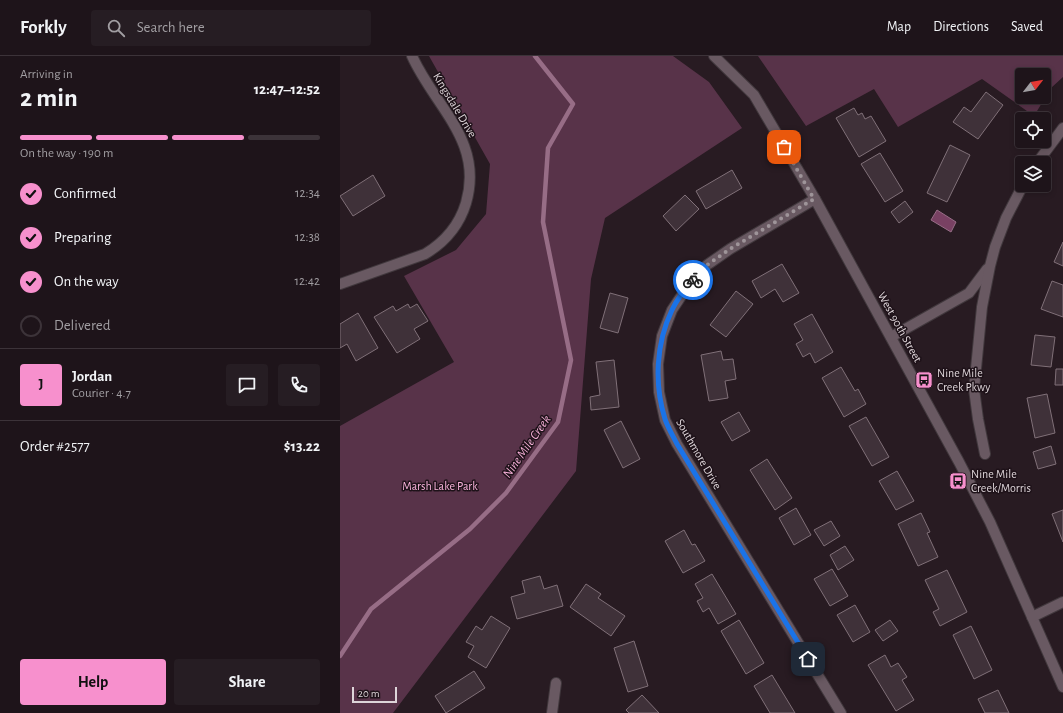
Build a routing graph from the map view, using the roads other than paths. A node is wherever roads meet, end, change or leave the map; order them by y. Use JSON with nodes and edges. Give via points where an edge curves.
{"nodes":[{"id":1,"x":412,"y":56,"type":"edge"},
{"id":2,"x":714,"y":56,"type":"edge"},
{"id":3,"x":1063,"y":128,"type":"edge"},
{"id":4,"x":1042,"y":156,"type":"edge"},
{"id":5,"x":1019,"y":192,"type":"edge"},
{"id":6,"x":814,"y":199,"type":"junction"},
{"id":7,"x":990,"y":266,"type":"junction"},
{"id":8,"x":340,"y":284,"type":"edge"},
{"id":9,"x":891,"y":337,"type":"junction"},
{"id":10,"x":985,"y":454,"type":"dead end"},
{"id":11,"x":1063,"y":602,"type":"edge"},
{"id":12,"x":1032,"y":617,"type":"junction"},
{"id":13,"x":556,"y":683,"type":"dead end"},
{"id":14,"x":1063,"y":687,"type":"edge"},
{"id":15,"x":552,"y":713,"type":"edge"},
{"id":16,"x":841,"y":713,"type":"edge"}],
"edges":[{"from":1,"to":8,"type":"street","name":"Kingsdale Drive","via":[[459,131],[466,150],[470,172],[469,193],[463,214],[452,232],[437,247],[425,254]]},
{"from":2,"to":6,"type":"street","name":"West 90th Street","via":[[754,95]]},
{"from":3,"to":4,"type":"street"},
{"from":5,"to":7,"type":"street","via":[[1006,218]]},
{"from":6,"to":9,"type":"street","name":"West 90th Street"},
{"from":6,"to":16,"type":"street","name":"Southmore Drive","via":[[730,249],[707,265],[688,286],[672,310],[662,336],[658,392],[665,420],[677,444]]},
{"from":7,"to":9,"type":"street","via":[[969,293]]},
{"from":7,"to":10,"type":"street","via":[[982,307],[974,389]]},
{"from":9,"to":12,"type":"street","name":"West 90th Street","via":[[990,522]]},
{"from":11,"to":12,"type":"street"},
{"from":12,"to":14,"type":"street","name":"West 90th Street"},
{"from":13,"to":15,"type":"street"}]}
